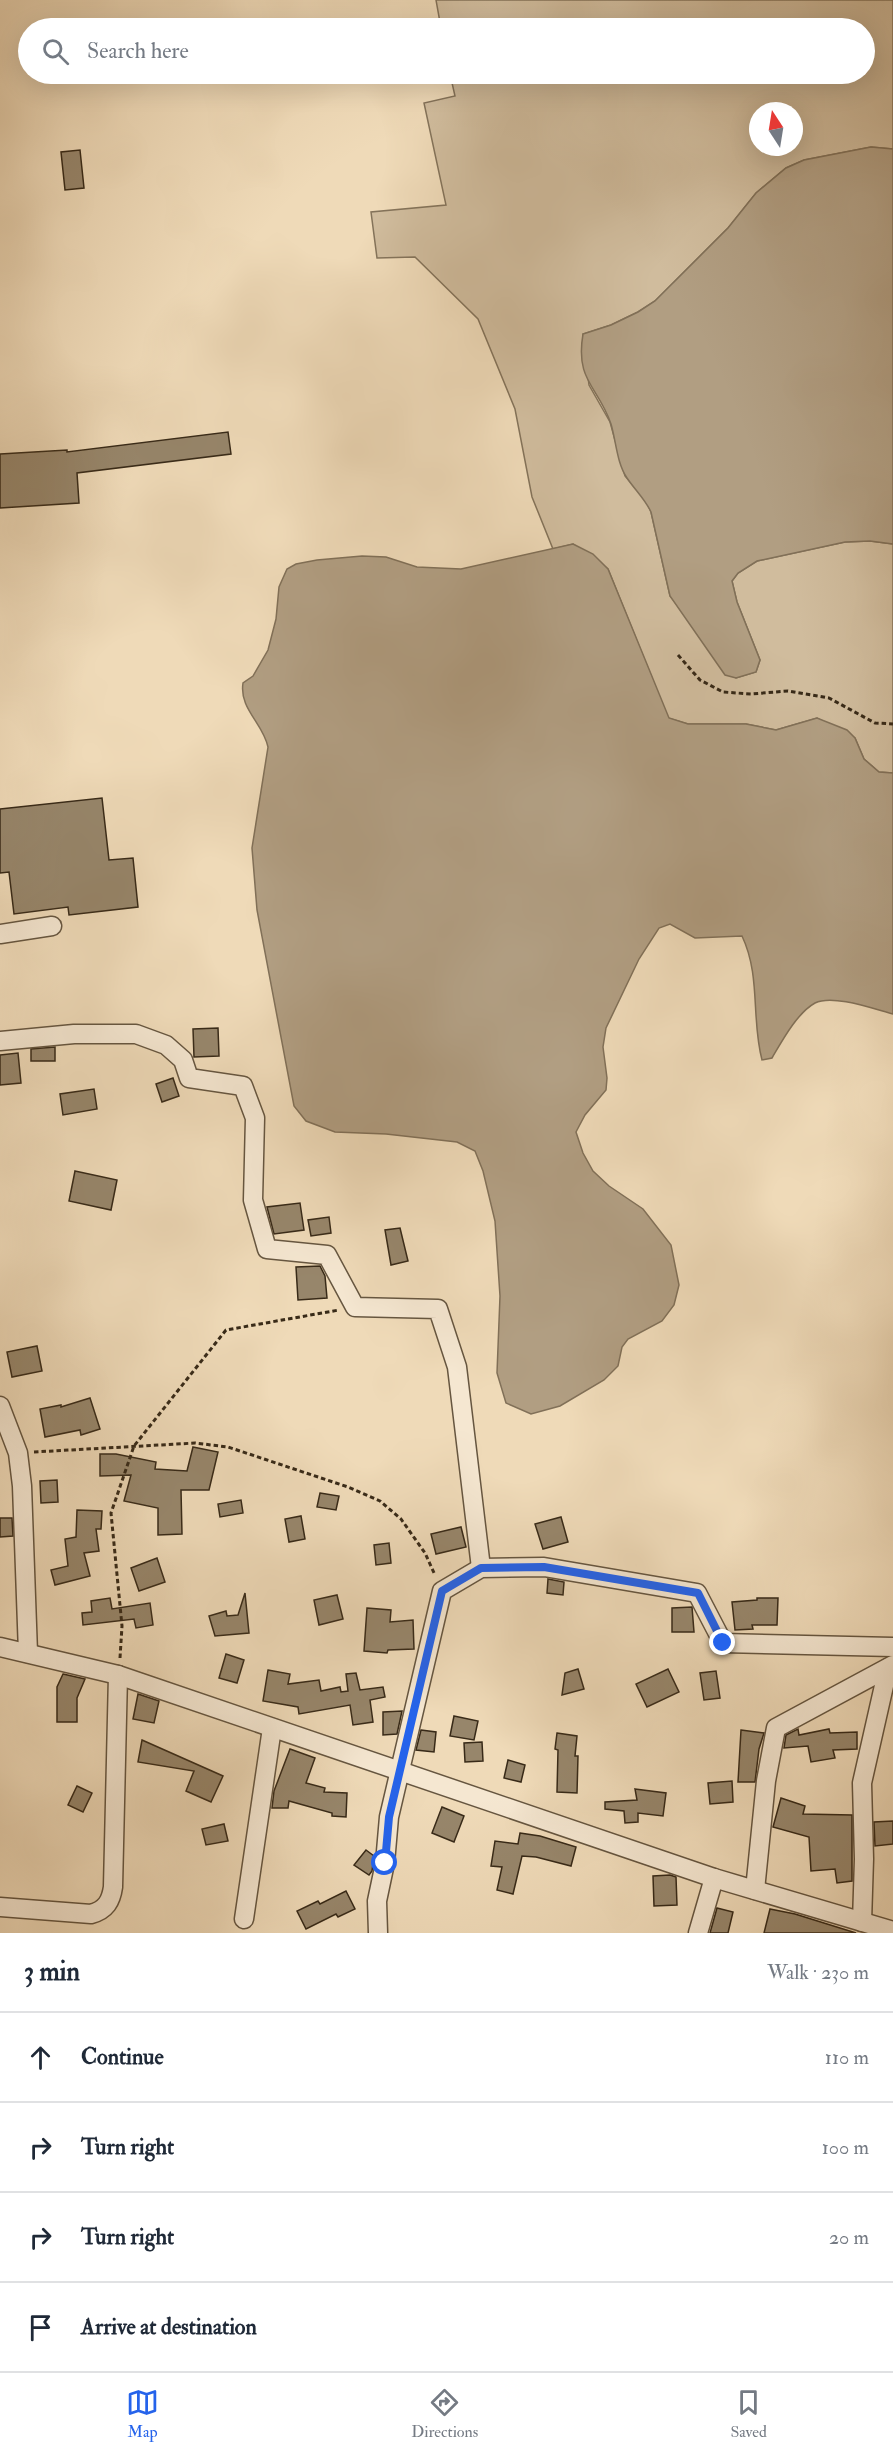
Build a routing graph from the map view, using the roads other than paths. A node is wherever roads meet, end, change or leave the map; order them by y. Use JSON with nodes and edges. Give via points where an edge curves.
{"nodes":[{"id":1,"x":52,"y":926,"type":"dead end"},
{"id":2,"x":0,"y":934,"type":"edge"},
{"id":3,"x":0,"y":1041,"type":"edge"},
{"id":4,"x":0,"y":1406,"type":"edge"},
{"id":5,"x":481,"y":1568,"type":"junction"},
{"id":6,"x":0,"y":1647,"type":"edge"},
{"id":7,"x":893,"y":1647,"type":"edge"},
{"id":8,"x":28,"y":1653,"type":"junction"},
{"id":9,"x":890,"y":1666,"type":"edge"},
{"id":10,"x":118,"y":1675,"type":"junction"},
{"id":11,"x":272,"y":1728,"type":"junction"},
{"id":12,"x":400,"y":1772,"type":"junction"},
{"id":13,"x":714,"y":1878,"type":"junction"},
{"id":14,"x":755,"y":1890,"type":"junction"},
{"id":15,"x":0,"y":1907,"type":"edge"},
{"id":16,"x":244,"y":1919,"type":"dead end"},
{"id":17,"x":862,"y":1922,"type":"junction"},
{"id":18,"x":893,"y":1931,"type":"edge"},
{"id":19,"x":378,"y":1933,"type":"edge"},
{"id":20,"x":698,"y":1933,"type":"edge"}],
"edges":[{"from":1,"to":2,"type":"street"},
{"from":3,"to":5,"type":"street","via":[[74,1034],[136,1034],[166,1045],[183,1060],[189,1078],[243,1086],[255,1118],[253,1200],[267,1248],[327,1255],[355,1307],[438,1309],[457,1367]]},
{"from":4,"to":8,"type":"street","via":[[18,1453],[22,1486]]},
{"from":5,"to":7,"type":"street","via":[[544,1567],[698,1593],[723,1643]]},
{"from":5,"to":12,"type":"street","via":[[442,1591]]},
{"from":6,"to":8,"type":"street"},
{"from":8,"to":10,"type":"street"},
{"from":9,"to":14,"type":"street","via":[[776,1728],[766,1781]]},
{"from":9,"to":17,"type":"street","via":[[862,1783]]},
{"from":10,"to":11,"type":"street"},
{"from":10,"to":15,"type":"street","via":[[110,1901],[91,1914]]},
{"from":11,"to":12,"type":"street"},
{"from":11,"to":16,"type":"street"},
{"from":12,"to":13,"type":"street"},
{"from":12,"to":19,"type":"street","via":[[377,1901]]},
{"from":13,"to":14,"type":"street"},
{"from":13,"to":20,"type":"street"},
{"from":14,"to":17,"type":"street"},
{"from":17,"to":18,"type":"street"}]}
